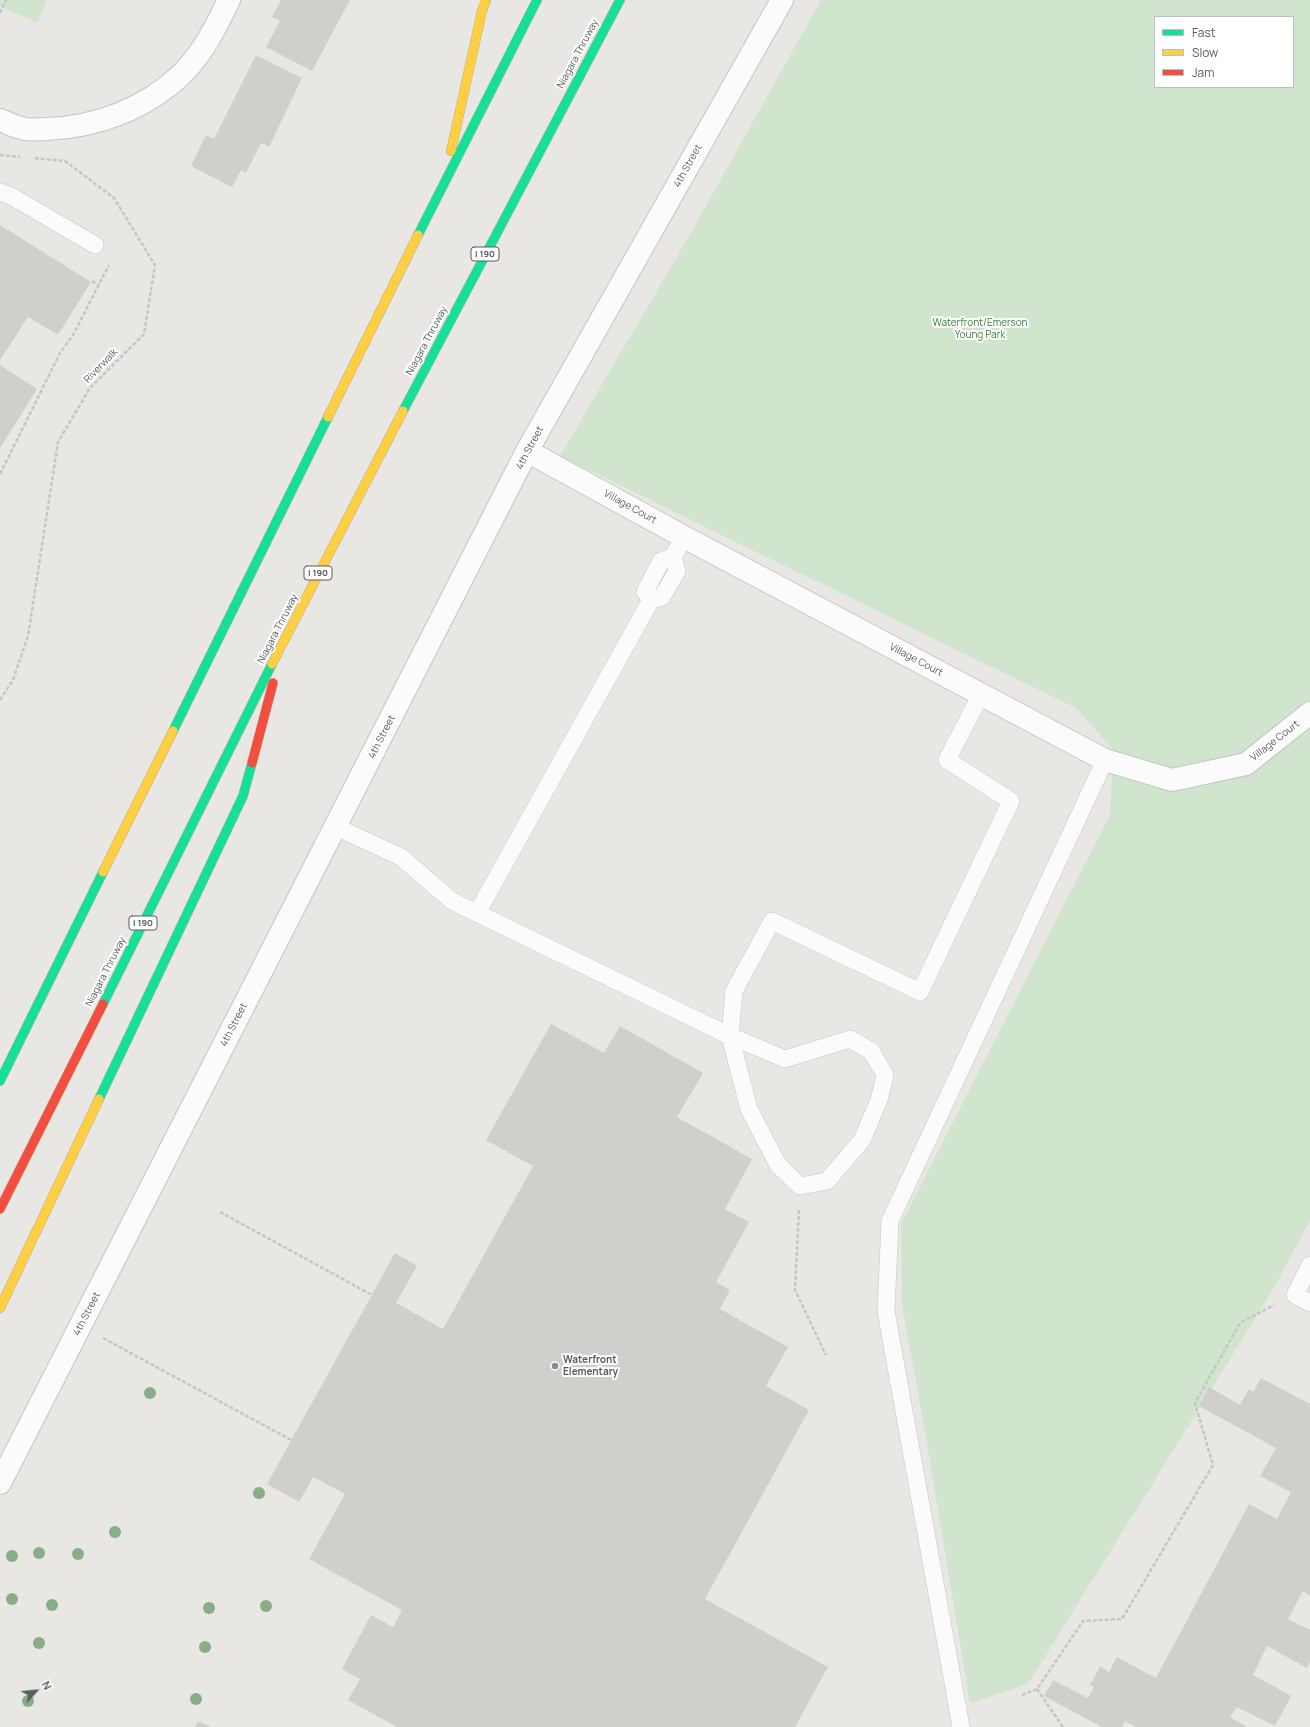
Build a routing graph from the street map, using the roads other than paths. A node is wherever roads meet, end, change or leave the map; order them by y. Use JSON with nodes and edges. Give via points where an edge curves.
{"nodes":[{"id":1,"x":229,"y":0,"type":"edge"},
{"id":2,"x":486,"y":0,"type":"edge"},
{"id":3,"x":537,"y":0,"type":"edge"},
{"id":4,"x":620,"y":0,"type":"edge"},
{"id":5,"x":782,"y":0,"type":"edge"},
{"id":6,"x":0,"y":120,"type":"edge"},
{"id":7,"x":445,"y":180,"type":"junction"},
{"id":8,"x":0,"y":192,"type":"edge"},
{"id":9,"x":95,"y":244,"type":"dead end"},
{"id":10,"x":527,"y":451,"type":"junction"},
{"id":11,"x":684,"y":537,"type":"junction"},
{"id":12,"x":285,"y":638,"type":"junction"},
{"id":13,"x":981,"y":694,"type":"junction"},
{"id":14,"x":1310,"y":714,"type":"edge"},
{"id":15,"x":1104,"y":760,"type":"junction"},
{"id":16,"x":336,"y":827,"type":"junction"},
{"id":17,"x":476,"y":913,"type":"junction"},
{"id":18,"x":730,"y":1036,"type":"junction"},
{"id":19,"x":0,"y":1081,"type":"edge"},
{"id":20,"x":0,"y":1209,"type":"edge"},
{"id":21,"x":1310,"y":1265,"type":"edge"},
{"id":22,"x":1310,"y":1303,"type":"edge"},
{"id":23,"x":0,"y":1308,"type":"edge"},
{"id":24,"x":0,"y":1483,"type":"edge"},
{"id":25,"x":961,"y":1727,"type":"edge"}],
"edges":[{"from":1,"to":6,"type":"street","via":[[206,44],[182,74],[151,98],[103,121],[68,128],[25,129]]},
{"from":2,"to":7,"type":"highway"},
{"from":3,"to":7,"type":"highway"},
{"from":4,"to":12,"type":"highway","name":"Niagara Thruway","number":"I 190"},
{"from":5,"to":10,"type":"street","name":"4th Street"},
{"from":7,"to":19,"type":"highway"},
{"from":8,"to":9,"type":"lane"},
{"from":10,"to":11,"type":"street","name":"Village Court"},
{"from":10,"to":16,"type":"street","name":"4th Street"},
{"from":11,"to":13,"type":"street","name":"Village Court"},
{"from":11,"to":17,"type":"lane","via":[[673,557],[677,571],[662,597],[651,600]]},
{"from":12,"to":20,"type":"highway","name":"Niagara Thruway","number":"I 190"},
{"from":12,"to":23,"type":"highway","via":[[243,796]]},
{"from":13,"to":15,"type":"street","name":"Village Court"},
{"from":13,"to":18,"type":"lane","via":[[947,760],[1011,801],[920,992],[772,921],[734,991]]},
{"from":14,"to":15,"type":"street","name":"Village Court","via":[[1246,764],[1172,780]]},
{"from":15,"to":25,"type":"lane","via":[[890,1221],[886,1311]]},
{"from":16,"to":17,"type":"lane","via":[[401,857],[452,901]]},
{"from":16,"to":24,"type":"street","name":"4th Street"},
{"from":17,"to":18,"type":"lane"},
{"from":18,"to":18,"type":"lane","via":[[749,1109],[778,1165],[800,1186],[827,1181],[862,1140],[879,1100],[885,1075],[872,1052],[850,1039],[785,1059]]},
{"from":21,"to":22,"type":"lane","via":[[1295,1295]]}]}
